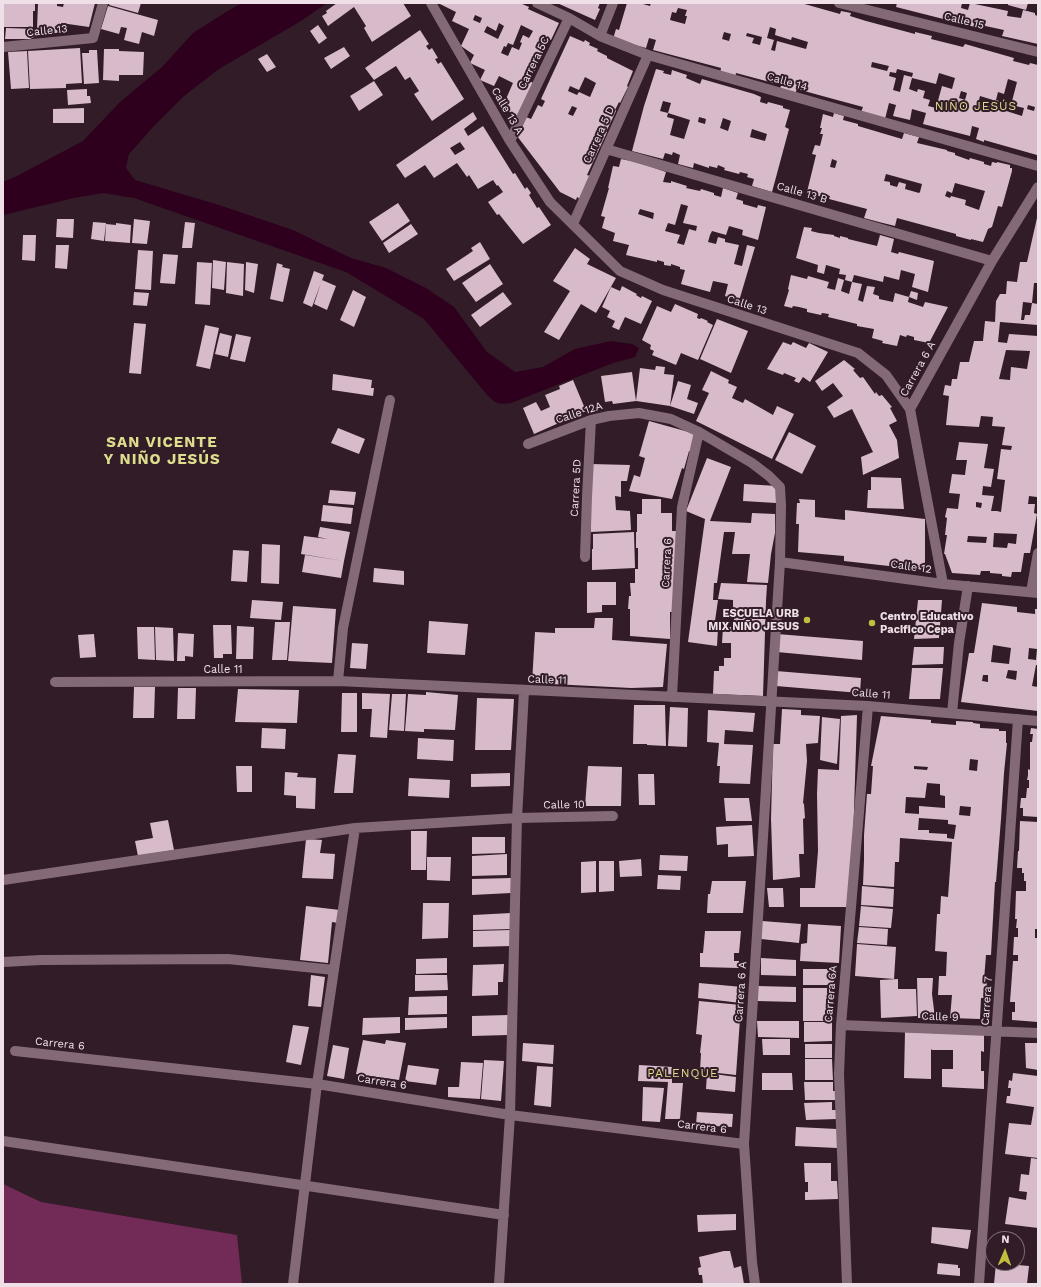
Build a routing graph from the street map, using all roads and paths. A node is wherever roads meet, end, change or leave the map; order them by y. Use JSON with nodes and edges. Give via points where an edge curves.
{"nodes":[{"id":1,"x":103,"y":3,"type":"edge"},
{"id":2,"x":431,"y":3,"type":"edge"},
{"id":3,"x":537,"y":3,"type":"edge"},
{"id":4,"x":613,"y":3,"type":"edge"},
{"id":5,"x":839,"y":3,"type":"edge"},
{"id":6,"x":865,"y":6,"type":"edge"},
{"id":7,"x":570,"y":18,"type":"junction"},
{"id":8,"x":600,"y":36,"type":"junction"},
{"id":9,"x":3,"y":47,"type":"edge"},
{"id":10,"x":1038,"y":52,"type":"edge"},
{"id":11,"x":648,"y":55,"type":"junction"},
{"id":12,"x":510,"y":141,"type":"junction"},
{"id":13,"x":606,"y":149,"type":"junction"},
{"id":14,"x":1038,"y":166,"type":"edge"},
{"id":15,"x":1038,"y":187,"type":"edge"},
{"id":16,"x":573,"y":224,"type":"junction"},
{"id":17,"x":992,"y":261,"type":"junction"},
{"id":18,"x":390,"y":400,"type":"dead end"},
{"id":19,"x":910,"y":409,"type":"junction"},
{"id":20,"x":591,"y":420,"type":"junction"},
{"id":21,"x":699,"y":432,"type":"junction"},
{"id":22,"x":528,"y":444,"type":"dead end"},
{"id":23,"x":1038,"y":553,"type":"edge"},
{"id":24,"x":585,"y":557,"type":"dead end"},
{"id":25,"x":780,"y":562,"type":"junction"},
{"id":26,"x":943,"y":584,"type":"junction"},
{"id":27,"x":968,"y":586,"type":"junction"},
{"id":28,"x":1035,"y":593,"type":"edge"},
{"id":29,"x":338,"y":681,"type":"junction"},
{"id":30,"x":55,"y":682,"type":"dead end"},
{"id":31,"x":524,"y":691,"type":"junction"},
{"id":32,"x":672,"y":697,"type":"junction"},
{"id":33,"x":772,"y":701,"type":"junction"},
{"id":34,"x":868,"y":706,"type":"junction"},
{"id":35,"x":952,"y":713,"type":"junction"},
{"id":36,"x":1018,"y":720,"type":"junction"},
{"id":37,"x":1038,"y":721,"type":"edge"},
{"id":38,"x":613,"y":816,"type":"dead end"},
{"id":39,"x":516,"y":818,"type":"junction"},
{"id":40,"x":355,"y":828,"type":"junction"},
{"id":41,"x":3,"y":880,"type":"edge"},
{"id":42,"x":3,"y":962,"type":"edge"},
{"id":43,"x":334,"y":970,"type":"junction"},
{"id":44,"x":840,"y":1025,"type":"junction"},
{"id":45,"x":997,"y":1031,"type":"junction"},
{"id":46,"x":1038,"y":1033,"type":"edge"},
{"id":47,"x":16,"y":1051,"type":"dead end"},
{"id":48,"x":317,"y":1084,"type":"junction"},
{"id":49,"x":510,"y":1115,"type":"junction"},
{"id":50,"x":3,"y":1141,"type":"edge"},
{"id":51,"x":744,"y":1144,"type":"junction"},
{"id":52,"x":305,"y":1186,"type":"junction"},
{"id":53,"x":504,"y":1215,"type":"junction"},
{"id":54,"x":293,"y":1284,"type":"edge"},
{"id":55,"x":499,"y":1284,"type":"edge"},
{"id":56,"x":755,"y":1284,"type":"edge"},
{"id":57,"x":847,"y":1284,"type":"edge"},
{"id":58,"x":979,"y":1284,"type":"edge"}],
"edges":[{"from":1,"to":9,"type":"street","name":"Calle 13","via":[[93,38]]},
{"from":2,"to":12,"type":"street","name":"Calle 13 A"},
{"from":3,"to":7,"type":"street","name":"Calle 14"},
{"from":4,"to":8,"type":"street"},
{"from":5,"to":6,"type":"street","name":"Calle 15"},
{"from":6,"to":10,"type":"street","name":"Calle 15"},
{"from":7,"to":8,"type":"street","name":"Calle 14"},
{"from":7,"to":12,"type":"street","name":"Carrera 5C"},
{"from":8,"to":11,"type":"street","name":"Calle 14"},
{"from":11,"to":13,"type":"street","name":"Carrera 5 D"},
{"from":11,"to":14,"type":"street","name":"Calle 14"},
{"from":12,"to":16,"type":"street","name":"Calle 13 A","via":[[550,202]]},
{"from":13,"to":16,"type":"street","name":"Carrera 5 D"},
{"from":13,"to":17,"type":"street","name":"Calle 13 B"},
{"from":15,"to":17,"type":"street","name":"Carrera 6 A"},
{"from":16,"to":19,"type":"street","name":"Calle 13","via":[[620,271],[662,290],[858,353],[886,375]]},
{"from":17,"to":19,"type":"street","name":"Carrera 6 A"},
{"from":18,"to":29,"type":"street","via":[[343,628]]},
{"from":19,"to":26,"type":"street","name":"Carrera 6 A"},
{"from":20,"to":21,"type":"street","name":"Calle 12A","via":[[639,413],[671,419]]},
{"from":20,"to":22,"type":"street","name":"Calle 12A"},
{"from":20,"to":24,"type":"street","name":"Carrera 5D"},
{"from":21,"to":25,"type":"street","via":[[752,463],[780,487]]},
{"from":21,"to":32,"type":"street","name":"Carrera 6","via":[[682,507]]},
{"from":23,"to":28,"type":"street"},
{"from":25,"to":26,"type":"street","name":"Calle 12"},
{"from":25,"to":33,"type":"street"},
{"from":26,"to":27,"type":"street","name":"Calle 12"},
{"from":27,"to":28,"type":"street","name":"Calle 12"},
{"from":27,"to":35,"type":"street"},
{"from":29,"to":30,"type":"street","name":"Calle 11"},
{"from":29,"to":31,"type":"street","name":"Calle 11"},
{"from":31,"to":32,"type":"street","name":"Calle 11"},
{"from":31,"to":39,"type":"street"},
{"from":32,"to":33,"type":"street","name":"Calle 11"},
{"from":33,"to":34,"type":"street","name":"Calle 11"},
{"from":33,"to":51,"type":"street","name":"Carrera 6 A"},
{"from":34,"to":35,"type":"street","name":"Calle 11"},
{"from":34,"to":44,"type":"street","name":"Carrera 6A"},
{"from":35,"to":36,"type":"street","name":"Calle 11"},
{"from":36,"to":37,"type":"street","name":"Calle 11"},
{"from":36,"to":45,"type":"street","name":"Carrera 7"},
{"from":38,"to":39,"type":"street","name":"Calle 10"},
{"from":39,"to":40,"type":"street","name":"Calle 10"},
{"from":39,"to":49,"type":"street"},
{"from":40,"to":41,"type":"street","name":"Calle 10"},
{"from":40,"to":43,"type":"street"},
{"from":42,"to":43,"type":"street","via":[[228,959]]},
{"from":43,"to":48,"type":"street"},
{"from":44,"to":45,"type":"street","name":"Calle 9"},
{"from":44,"to":57,"type":"street","name":"Carrera 6A","via":[[839,1074]]},
{"from":45,"to":46,"type":"street","name":"Calle 9"},
{"from":45,"to":58,"type":"street","name":"Carrera 7"},
{"from":47,"to":48,"type":"street","name":"Carrera 6"},
{"from":48,"to":49,"type":"street","name":"Carrera 6"},
{"from":48,"to":52,"type":"street"},
{"from":49,"to":51,"type":"street","name":"Carrera 6"},
{"from":49,"to":53,"type":"street"},
{"from":50,"to":52,"type":"street"},
{"from":51,"to":56,"type":"street","name":"Carrera 6 A"},
{"from":52,"to":53,"type":"street"},
{"from":52,"to":54,"type":"street"},
{"from":53,"to":55,"type":"street"}]}
